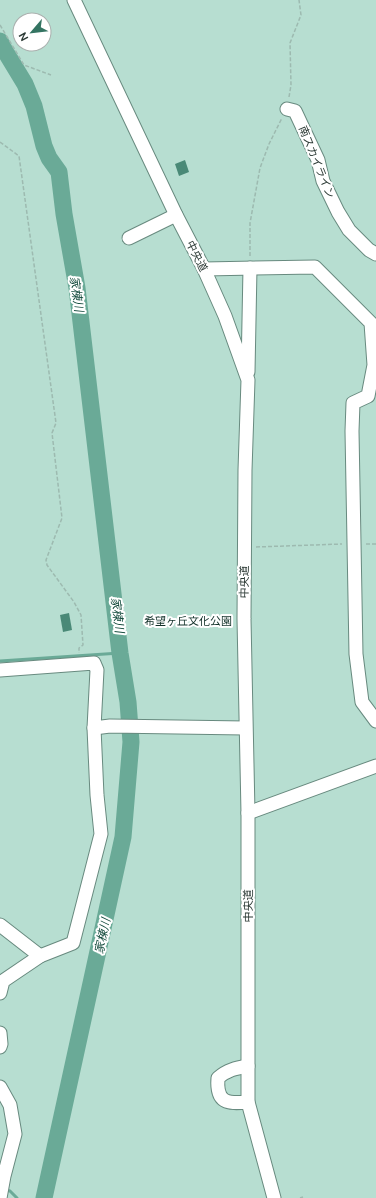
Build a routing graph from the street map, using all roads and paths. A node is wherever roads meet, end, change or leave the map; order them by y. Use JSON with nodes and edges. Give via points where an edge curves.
{"nodes":[{"id":1,"x":74,"y":0,"type":"edge"},
{"id":2,"x":299,"y":0,"type":"edge"},
{"id":3,"x":0,"y":26,"type":"edge"},
{"id":4,"x":51,"y":75,"type":"dead end"},
{"id":5,"x":287,"y":109,"type":"junction"},
{"id":6,"x":0,"y":142,"type":"edge"},
{"id":7,"x":176,"y":215,"type":"junction"},
{"id":8,"x":129,"y":238,"type":"dead end"},
{"id":9,"x":376,"y":254,"type":"edge"},
{"id":10,"x":250,"y":268,"type":"junction"},
{"id":11,"x":204,"y":269,"type":"junction"},
{"id":12,"x":248,"y":380,"type":"junction"},
{"id":13,"x":353,"y":543,"type":"junction"},
{"id":14,"x":244,"y":547,"type":"junction"},
{"id":15,"x":79,"y":664,"type":"junction"},
{"id":16,"x":0,"y":670,"type":"edge"},
{"id":17,"x":376,"y":721,"type":"edge"},
{"id":18,"x":94,"y":728,"type":"junction"},
{"id":19,"x":245,"y":728,"type":"junction"},
{"id":20,"x":376,"y":766,"type":"edge"},
{"id":21,"x":248,"y":813,"type":"junction"},
{"id":22,"x":0,"y":925,"type":"edge"},
{"id":23,"x":40,"y":956,"type":"junction"},
{"id":24,"x":0,"y":993,"type":"edge"},
{"id":25,"x":0,"y":1033,"type":"edge"},
{"id":26,"x":0,"y":1047,"type":"edge"},
{"id":27,"x":248,"y":1066,"type":"junction"},
{"id":28,"x":0,"y":1087,"type":"edge"},
{"id":29,"x":248,"y":1102,"type":"junction"},
{"id":30,"x":303,"y":1197,"type":"edge"},
{"id":31,"x":0,"y":1198,"type":"edge"},
{"id":32,"x":274,"y":1198,"type":"edge"},
{"id":33,"x":300,"y":1198,"type":"edge"}],
"edges":[{"from":1,"to":7,"type":"lane","name":"中央道"},
{"from":2,"to":5,"type":"path","via":[[301,15],[290,43],[291,84]]},
{"from":3,"to":4,"type":"path","via":[[24,65]]},
{"from":5,"to":9,"type":"lane","name":"南スカイライン","via":[[295,111],[303,126],[318,160],[323,181],[349,230]]},
{"from":5,"to":10,"type":"path","via":[[268,144],[260,168],[250,223]]},
{"from":6,"to":15,"type":"path","via":[[20,156],[56,423],[52,433],[62,518],[46,560],[81,615],[83,645],[78,648]]},
{"from":7,"to":8,"type":"lane"},
{"from":7,"to":11,"type":"lane","name":"中央道"},
{"from":10,"to":11,"type":"lane"},
{"from":10,"to":12,"type":"lane"},
{"from":10,"to":13,"type":"lane","via":[[314,267],[370,323],[374,365],[371,387],[368,396],[353,403]]},
{"from":11,"to":12,"type":"lane","name":"中央道","via":[[225,316]]},
{"from":12,"to":14,"type":"lane","name":"中央道"},
{"from":13,"to":14,"type":"path"},
{"from":13,"to":17,"type":"lane","via":[[358,679],[362,702]]},
{"from":14,"to":19,"type":"lane","name":"中央道"},
{"from":15,"to":16,"type":"lane"},
{"from":15,"to":18,"type":"lane","via":[[94,663],[97,670]]},
{"from":18,"to":19,"type":"lane"},
{"from":18,"to":23,"type":"lane","via":[[101,834],[73,943]]},
{"from":19,"to":21,"type":"lane","name":"中央道"},
{"from":20,"to":21,"type":"lane"},
{"from":21,"to":27,"type":"lane","name":"中央道"},
{"from":22,"to":23,"type":"lane"},
{"from":23,"to":24,"type":"lane","via":[[3,981]]},
{"from":25,"to":26,"type":"lane"},
{"from":27,"to":29,"type":"lane","name":"中央道"},
{"from":27,"to":29,"type":"lane","via":[[226,1071],[218,1078],[217,1090],[223,1100],[234,1103]]},
{"from":28,"to":31,"type":"lane","via":[[10,1105],[15,1134]]},
{"from":29,"to":32,"type":"lane","name":"中央道"},
{"from":30,"to":33,"type":"path"}]}
